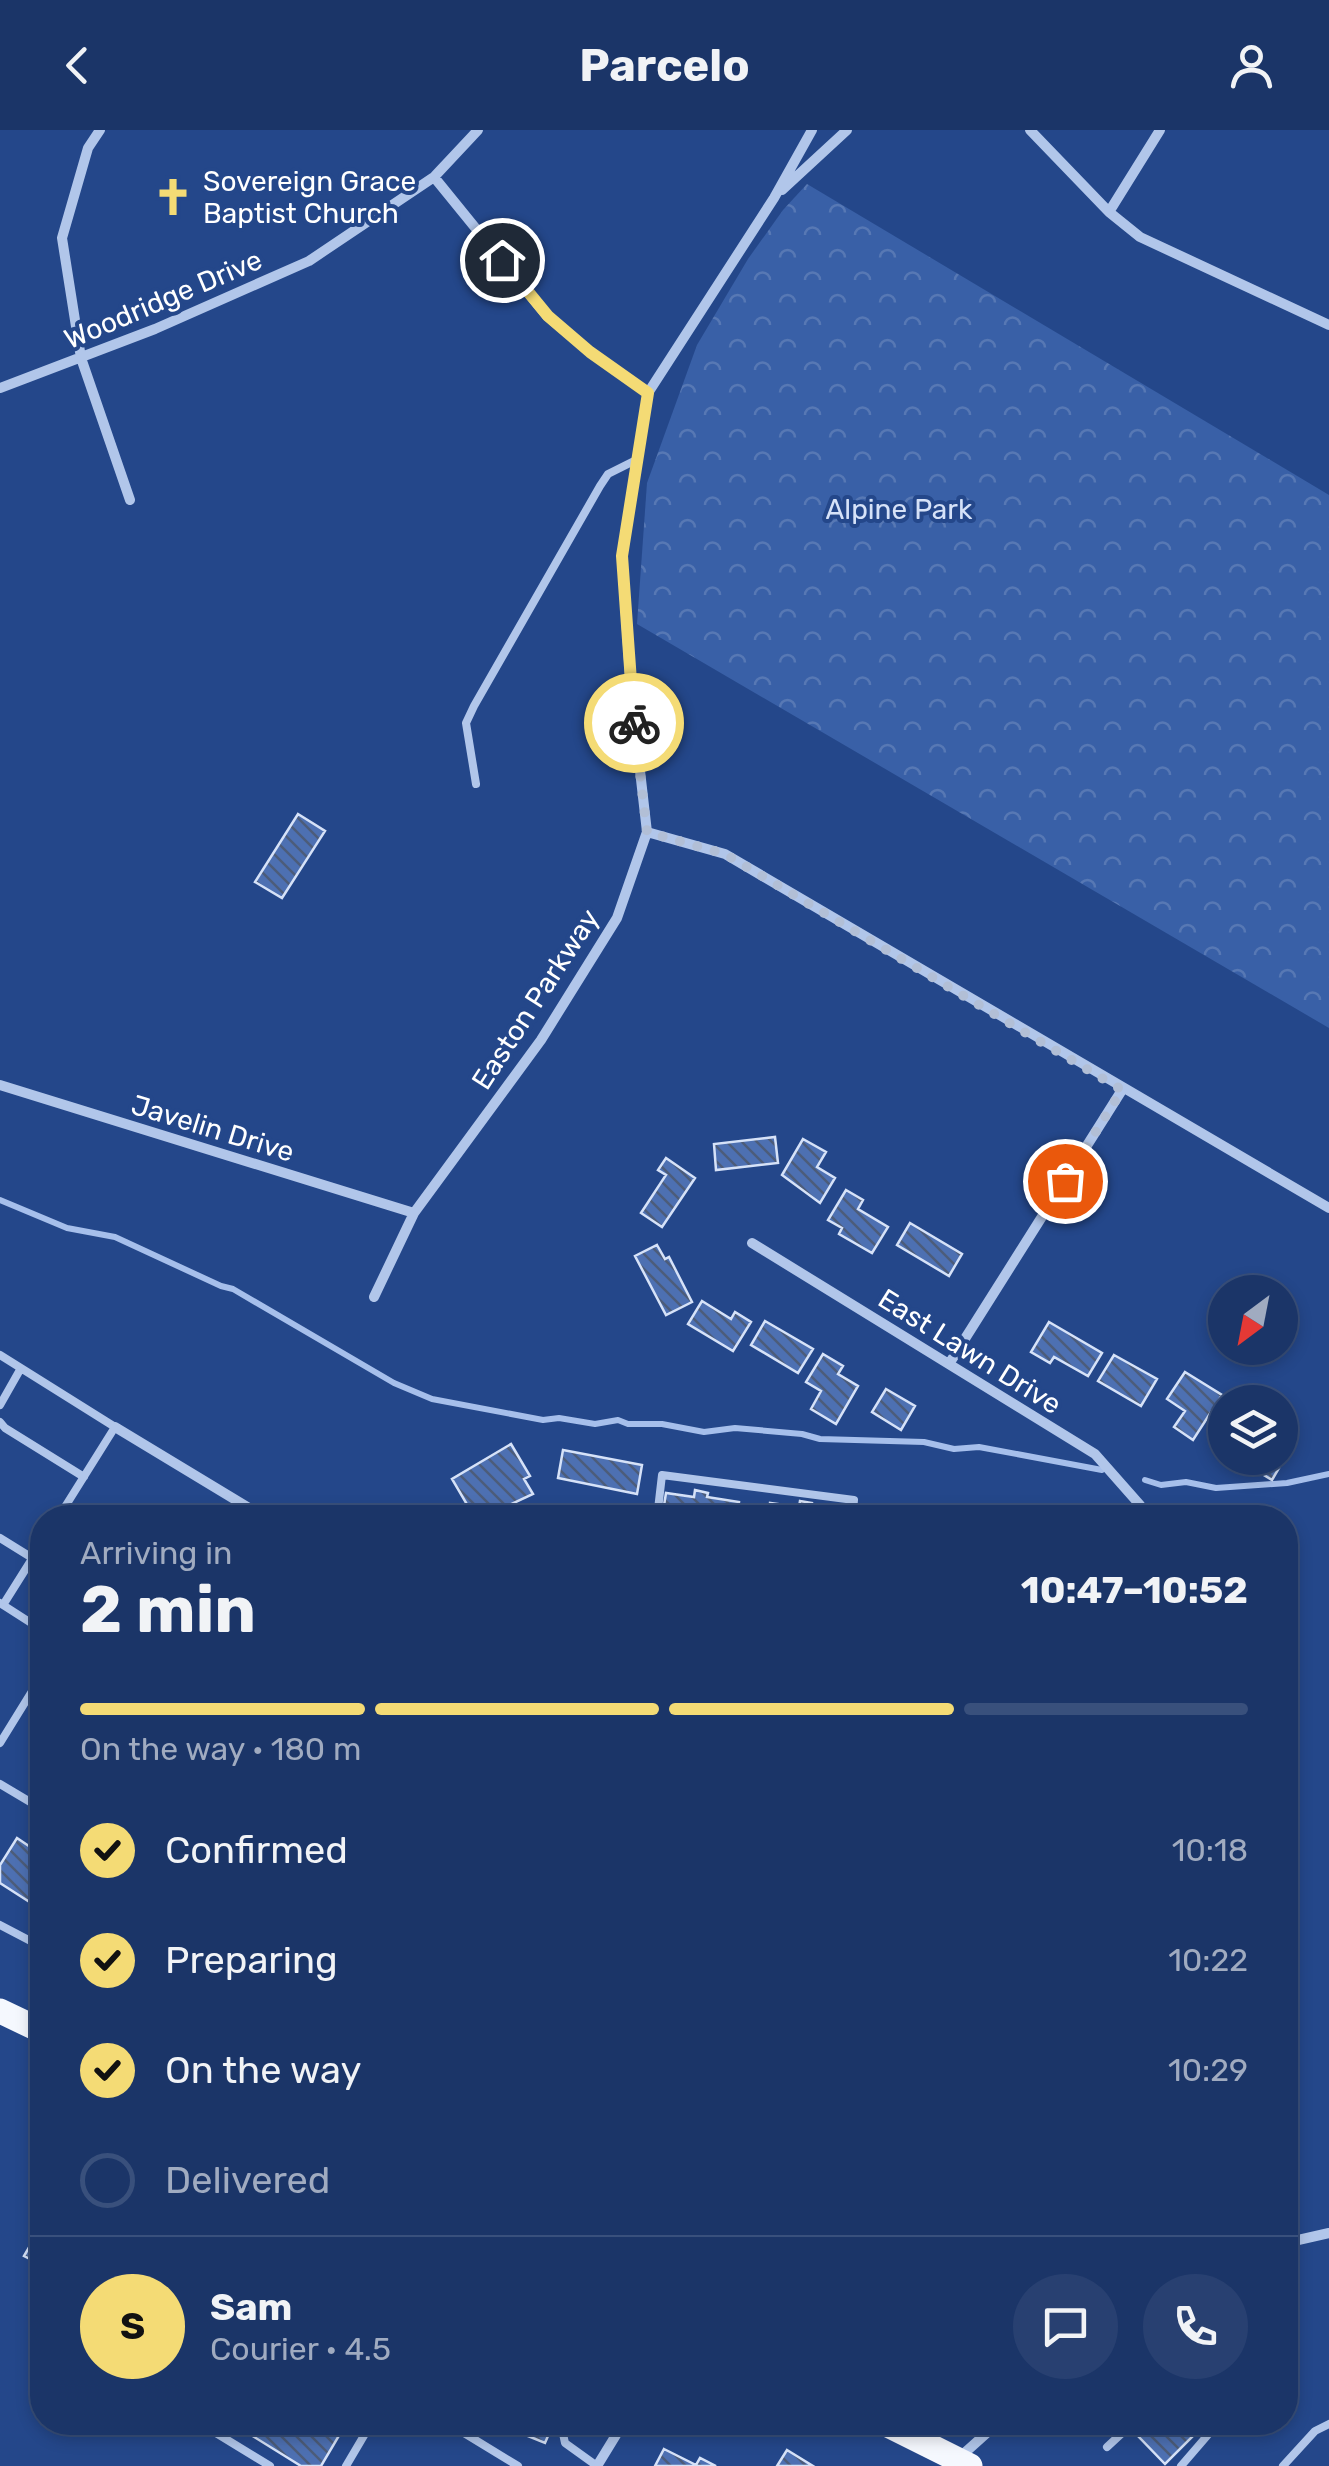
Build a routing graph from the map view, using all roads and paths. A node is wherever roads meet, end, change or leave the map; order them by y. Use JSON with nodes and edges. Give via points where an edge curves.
{"nodes":[{"id":1,"x":100,"y":130,"type":"edge"},
{"id":2,"x":478,"y":130,"type":"edge"},
{"id":3,"x":812,"y":130,"type":"edge"},
{"id":4,"x":847,"y":130,"type":"edge"},
{"id":5,"x":1030,"y":130,"type":"edge"},
{"id":6,"x":1160,"y":130,"type":"edge"},
{"id":7,"x":434,"y":177,"type":"junction"},
{"id":8,"x":774,"y":198,"type":"junction"},
{"id":9,"x":1108,"y":212,"type":"junction"},
{"id":10,"x":1329,"y":325,"type":"edge"},
{"id":11,"x":81,"y":358,"type":"junction"},
{"id":12,"x":0,"y":388,"type":"edge"},
{"id":13,"x":648,"y":393,"type":"junction"},
{"id":14,"x":638,"y":459,"type":"junction"},
{"id":15,"x":130,"y":500,"type":"dead end"},
{"id":16,"x":476,"y":784,"type":"dead end"},
{"id":17,"x":647,"y":832,"type":"junction"},
{"id":18,"x":0,"y":1085,"type":"edge"},
{"id":19,"x":1122,"y":1090,"type":"junction"},
{"id":20,"x":1329,"y":1208,"type":"edge"},
{"id":21,"x":414,"y":1214,"type":"junction"},
{"id":22,"x":752,"y":1243,"type":"dead end"},
{"id":23,"x":374,"y":1297,"type":"dead end"},
{"id":24,"x":0,"y":1355,"type":"edge"},
{"id":25,"x":949,"y":1364,"type":"junction"},
{"id":26,"x":22,"y":1368,"type":"junction"},
{"id":27,"x":0,"y":1405,"type":"edge"},
{"id":28,"x":0,"y":1422,"type":"edge"},
{"id":29,"x":115,"y":1427,"type":"junction"},
{"id":30,"x":84,"y":1478,"type":"junction"},
{"id":31,"x":66,"y":1505,"type":"edge"},
{"id":32,"x":244,"y":1505,"type":"edge"},
{"id":33,"x":659,"y":1505,"type":"edge"},
{"id":34,"x":853,"y":1505,"type":"edge"},
{"id":35,"x":1140,"y":1505,"type":"edge"},
{"id":36,"x":0,"y":1538,"type":"edge"},
{"id":37,"x":30,"y":1556,"type":"edge"},
{"id":38,"x":30,"y":1562,"type":"edge"},
{"id":39,"x":2,"y":1604,"type":"edge"},
{"id":40,"x":30,"y":1622,"type":"edge"},
{"id":41,"x":30,"y":1692,"type":"edge"},
{"id":42,"x":3,"y":1730,"type":"edge"},
{"id":43,"x":0,"y":1743,"type":"edge"},
{"id":44,"x":0,"y":1784,"type":"edge"},
{"id":45,"x":30,"y":1802,"type":"edge"},
{"id":46,"x":0,"y":1925,"type":"edge"},
{"id":47,"x":30,"y":1941,"type":"edge"},
{"id":48,"x":0,"y":2011,"type":"edge"},
{"id":49,"x":30,"y":2025,"type":"edge"},
{"id":50,"x":1329,"y":2233,"type":"edge"},
{"id":51,"x":1298,"y":2240,"type":"edge"},
{"id":52,"x":1329,"y":2424,"type":"edge"},
{"id":53,"x":219,"y":2435,"type":"edge"},
{"id":54,"x":364,"y":2435,"type":"edge"},
{"id":55,"x":467,"y":2435,"type":"edge"},
{"id":56,"x":564,"y":2435,"type":"edge"},
{"id":57,"x":616,"y":2435,"type":"edge"},
{"id":58,"x":906,"y":2435,"type":"edge"},
{"id":59,"x":987,"y":2435,"type":"edge"},
{"id":60,"x":1120,"y":2435,"type":"edge"},
{"id":61,"x":1208,"y":2435,"type":"edge"},
{"id":62,"x":1107,"y":2447,"type":"dead end"},
{"id":63,"x":961,"y":2464,"type":"edge"},
{"id":64,"x":270,"y":2466,"type":"edge"},
{"id":65,"x":346,"y":2466,"type":"edge"},
{"id":66,"x":518,"y":2466,"type":"edge"},
{"id":67,"x":596,"y":2466,"type":"edge"},
{"id":68,"x":1181,"y":2466,"type":"edge"},
{"id":69,"x":1283,"y":2466,"type":"edge"}],
"edges":[{"from":1,"to":11,"type":"street","via":[[88,148],[62,238]]},
{"from":2,"to":7,"type":"street","name":"Woodridge Drive"},
{"from":3,"to":8,"type":"street","name":"Easton Parkway"},
{"from":4,"to":8,"type":"street","name":"Easton Parkway"},
{"from":5,"to":9,"type":"street"},
{"from":6,"to":9,"type":"street"},
{"from":7,"to":11,"type":"street","name":"Woodridge Drive","via":[[309,262]]},
{"from":7,"to":13,"type":"street","via":[[548,316]]},
{"from":8,"to":13,"type":"street","name":"Easton Parkway"},
{"from":9,"to":10,"type":"street","via":[[1140,237]]},
{"from":11,"to":12,"type":"street","name":"Woodridge Drive"},
{"from":11,"to":15,"type":"street"},
{"from":13,"to":14,"type":"street","name":"Easton Parkway"},
{"from":14,"to":16,"type":"lane","via":[[608,474],[600,486],[474,706],[466,723]]},
{"from":14,"to":17,"type":"street","name":"Easton Parkway","via":[[622,556]]},
{"from":17,"to":19,"type":"street","via":[[725,854]]},
{"from":17,"to":21,"type":"street","name":"Easton Parkway","via":[[616,918],[540,1040]]},
{"from":18,"to":21,"type":"street","name":"Javelin Drive"},
{"from":19,"to":20,"type":"street"},
{"from":19,"to":25,"type":"street"},
{"from":21,"to":23,"type":"street","name":"Easton Parkway"},
{"from":22,"to":25,"type":"street","name":"East Lawn Drive"},
{"from":24,"to":26,"type":"lane"},
{"from":25,"to":35,"type":"street","name":"East Lawn Drive","via":[[1095,1454]]},
{"from":26,"to":27,"type":"lane"},
{"from":26,"to":29,"type":"lane"},
{"from":28,"to":30,"type":"lane"},
{"from":29,"to":30,"type":"lane"},
{"from":29,"to":32,"type":"street"},
{"from":30,"to":31,"type":"lane"},
{"from":33,"to":34,"type":"lane","via":[[662,1475],[854,1500]]},
{"from":36,"to":37,"type":"lane"},
{"from":38,"to":39,"type":"lane"},
{"from":39,"to":40,"type":"lane"},
{"from":41,"to":42,"type":"lane"},
{"from":42,"to":43,"type":"lane"},
{"from":44,"to":45,"type":"lane"},
{"from":46,"to":47,"type":"lane"},
{"from":48,"to":49,"type":"main road"},
{"from":50,"to":51,"type":"street"},
{"from":52,"to":69,"type":"lane"},
{"from":53,"to":64,"type":"lane"},
{"from":54,"to":65,"type":"lane"},
{"from":55,"to":66,"type":"lane"},
{"from":56,"to":67,"type":"lane"},
{"from":57,"to":67,"type":"street"},
{"from":58,"to":63,"type":"main road"},
{"from":59,"to":63,"type":"street"},
{"from":60,"to":62,"type":"lane"},
{"from":61,"to":68,"type":"lane"}]}
